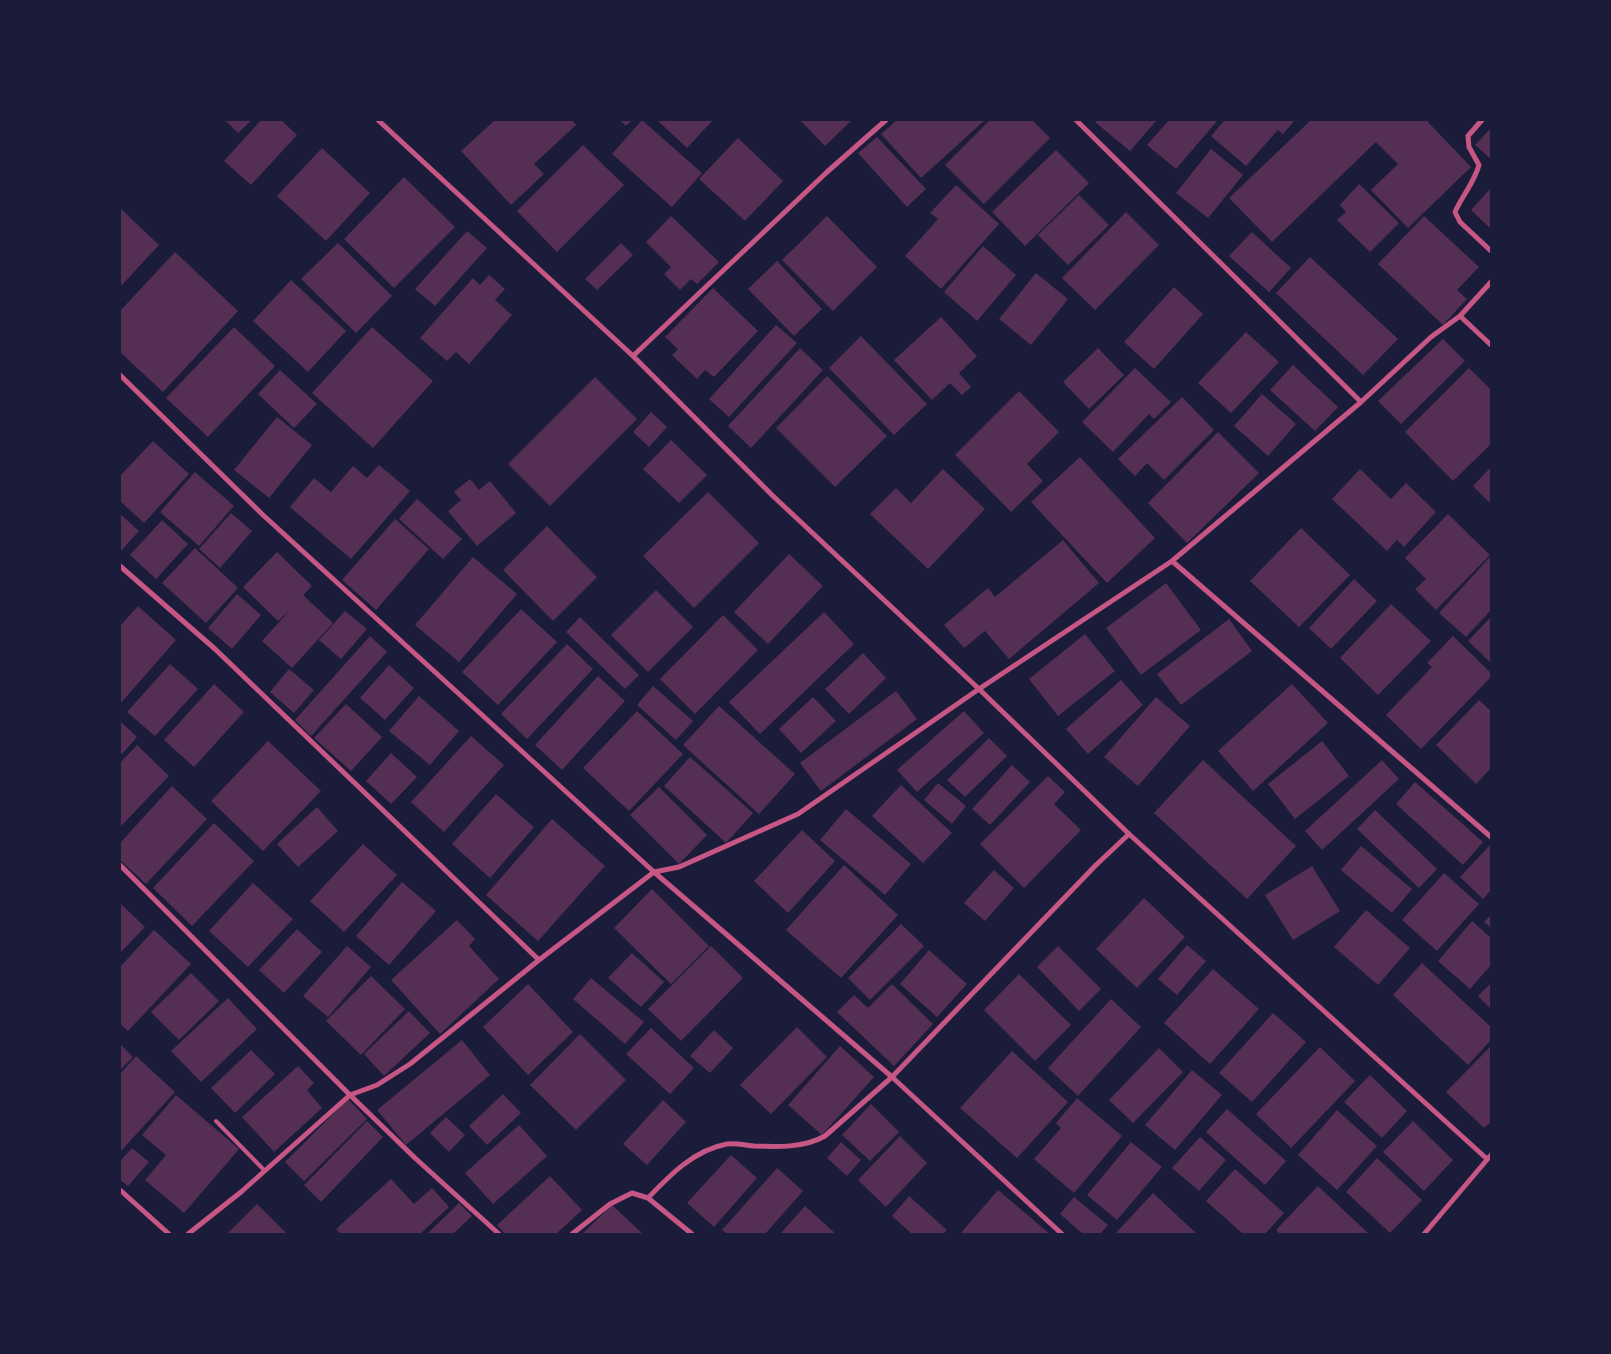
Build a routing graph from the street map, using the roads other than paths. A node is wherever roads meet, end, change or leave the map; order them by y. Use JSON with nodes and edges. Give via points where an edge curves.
{"nodes":[{"id":1,"x":378,"y":120,"type":"edge"},
{"id":2,"x":886,"y":120,"type":"edge"},
{"id":3,"x":1076,"y":120,"type":"edge"},
{"id":4,"x":1482,"y":120,"type":"edge"},
{"id":5,"x":1491,"y":251,"type":"edge"},
{"id":6,"x":1491,"y":282,"type":"edge"},
{"id":7,"x":1460,"y":316,"type":"junction"},
{"id":8,"x":1491,"y":346,"type":"edge"},
{"id":9,"x":633,"y":356,"type":"junction"},
{"id":10,"x":120,"y":375,"type":"edge"},
{"id":11,"x":1361,"y":402,"type":"junction"},
{"id":12,"x":1172,"y":561,"type":"junction"},
{"id":13,"x":120,"y":566,"type":"edge"},
{"id":14,"x":979,"y":689,"type":"junction"},
{"id":15,"x":1129,"y":834,"type":"junction"},
{"id":16,"x":1491,"y":837,"type":"edge"},
{"id":17,"x":120,"y":866,"type":"edge"},
{"id":18,"x":654,"y":872,"type":"junction"},
{"id":19,"x":539,"y":960,"type":"junction"},
{"id":20,"x":892,"y":1077,"type":"junction"},
{"id":21,"x":350,"y":1095,"type":"junction"},
{"id":22,"x":216,"y":1121,"type":"dead end"},
{"id":23,"x":1489,"y":1157,"type":"edge"},
{"id":24,"x":264,"y":1172,"type":"junction"},
{"id":25,"x":120,"y":1190,"type":"edge"},
{"id":26,"x":648,"y":1198,"type":"junction"},
{"id":27,"x":169,"y":1234,"type":"edge"},
{"id":28,"x":188,"y":1234,"type":"edge"},
{"id":29,"x":499,"y":1234,"type":"edge"},
{"id":30,"x":572,"y":1234,"type":"edge"},
{"id":31,"x":692,"y":1234,"type":"edge"},
{"id":32,"x":1062,"y":1234,"type":"edge"},
{"id":33,"x":1424,"y":1234,"type":"edge"}],
"edges":[{"from":1,"to":9,"type":"street"},
{"from":2,"to":9,"type":"street"},
{"from":3,"to":11,"type":"street"},
{"from":4,"to":5,"type":"street","via":[[1468,136],[1469,148],[1479,165],[1455,212],[1460,222]]},
{"from":6,"to":7,"type":"street"},
{"from":7,"to":8,"type":"street"},
{"from":7,"to":11,"type":"street","via":[[1432,337]]},
{"from":9,"to":14,"type":"street","via":[[773,496]]},
{"from":10,"to":18,"type":"street","via":[[262,515]]},
{"from":11,"to":12,"type":"street"},
{"from":12,"to":14,"type":"street"},
{"from":12,"to":16,"type":"street"},
{"from":13,"to":19,"type":"street","via":[[215,648]]},
{"from":14,"to":15,"type":"street"},
{"from":14,"to":18,"type":"street","via":[[798,814],[679,867]]},
{"from":15,"to":20,"type":"street"},
{"from":15,"to":23,"type":"street"},
{"from":17,"to":21,"type":"street"},
{"from":18,"to":19,"type":"street"},
{"from":18,"to":20,"type":"street"},
{"from":19,"to":21,"type":"street","via":[[410,1064],[377,1085]]},
{"from":20,"to":26,"type":"street","via":[[816,1142],[792,1146],[728,1144],[706,1149],[671,1173]]},
{"from":20,"to":32,"type":"street"},
{"from":21,"to":24,"type":"street"},
{"from":21,"to":29,"type":"street"},
{"from":22,"to":24,"type":"lane"},
{"from":23,"to":33,"type":"street"},
{"from":24,"to":28,"type":"street"},
{"from":25,"to":27,"type":"street"},
{"from":26,"to":30,"type":"street","via":[[632,1193],[610,1204]]},
{"from":26,"to":31,"type":"street"}]}
